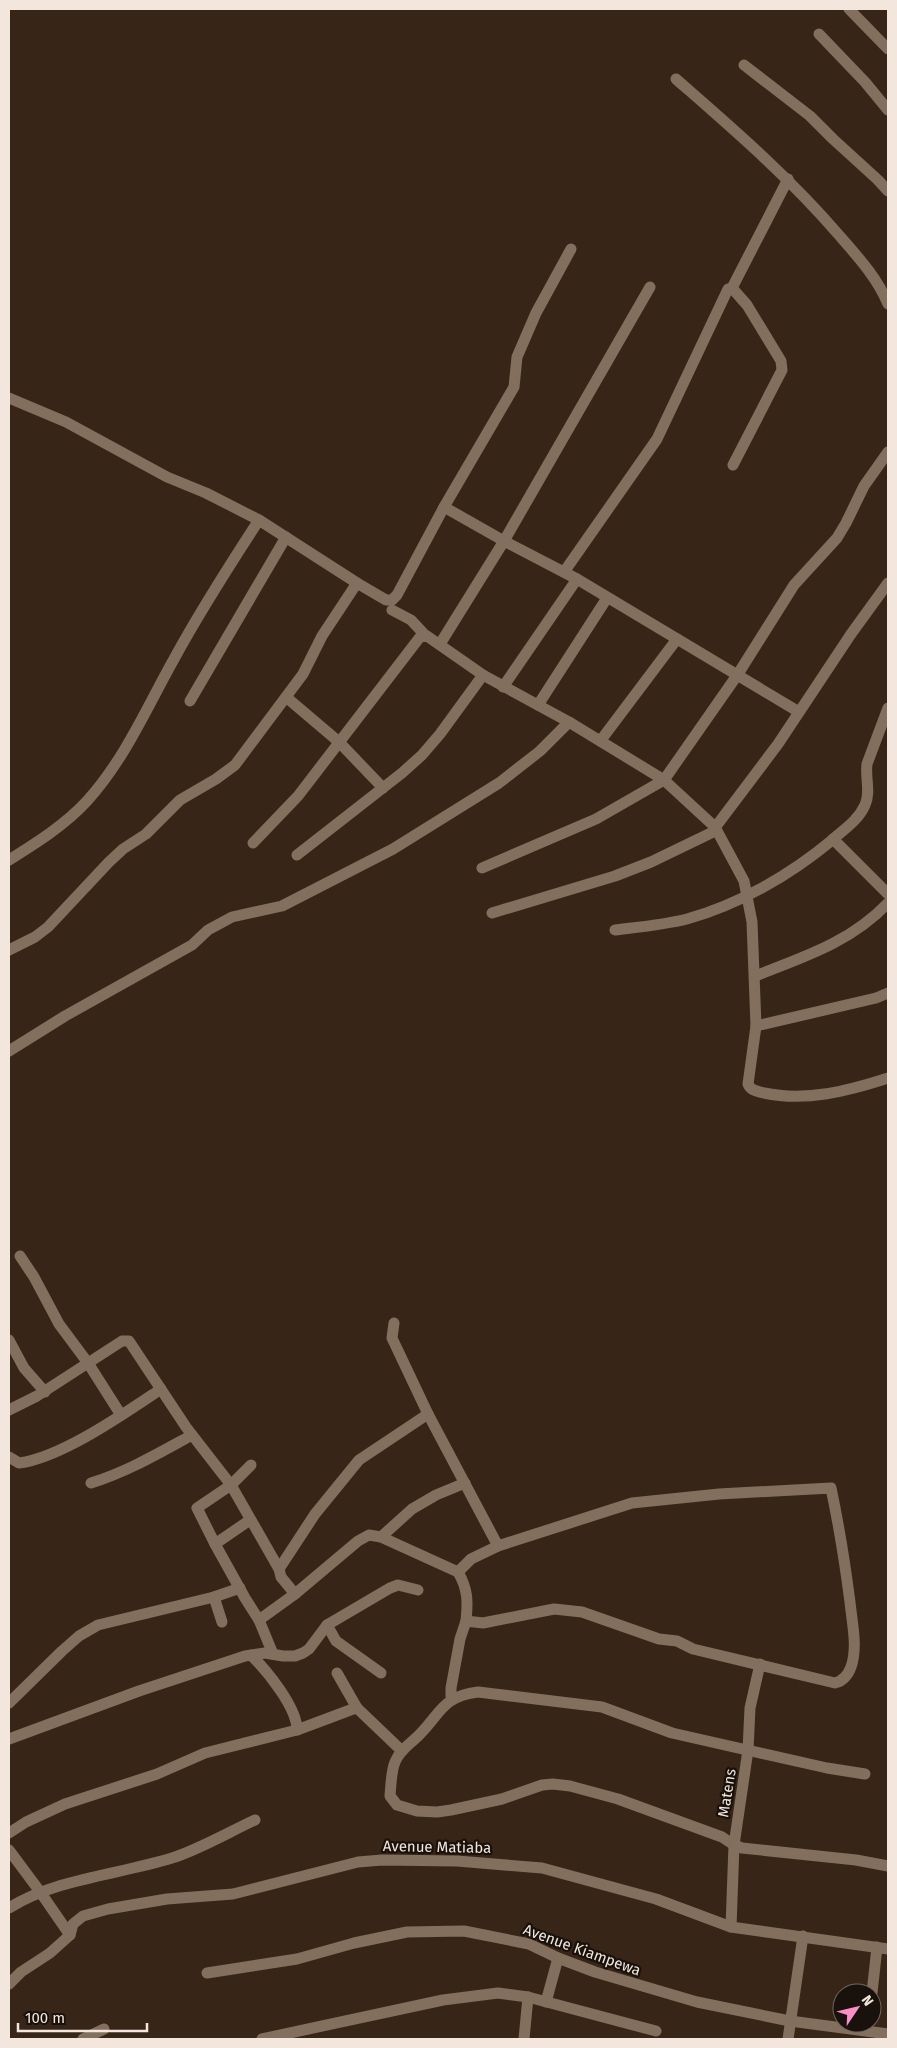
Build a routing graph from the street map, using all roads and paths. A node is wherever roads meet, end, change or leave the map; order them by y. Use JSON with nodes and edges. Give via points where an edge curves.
{"nodes":[{"id":1,"x":848,"y":9,"type":"edge"},
{"id":2,"x":819,"y":34,"type":"dead end"},
{"id":3,"x":888,"y":49,"type":"edge"},
{"id":4,"x":744,"y":65,"type":"dead end"},
{"id":5,"x":676,"y":79,"type":"dead end"},
{"id":6,"x":888,"y":110,"type":"edge"},
{"id":7,"x":788,"y":179,"type":"junction"},
{"id":8,"x":888,"y":191,"type":"edge"},
{"id":9,"x":571,"y":249,"type":"dead end"},
{"id":10,"x":650,"y":287,"type":"dead end"},
{"id":11,"x":732,"y":288,"type":"junction"},
{"id":12,"x":888,"y":304,"type":"edge"},
{"id":13,"x":9,"y":398,"type":"edge"},
{"id":14,"x":888,"y":452,"type":"edge"},
{"id":15,"x":733,"y":466,"type":"dead end"},
{"id":16,"x":444,"y":507,"type":"junction"},
{"id":17,"x":259,"y":520,"type":"junction"},
{"id":18,"x":286,"y":537,"type":"junction"},
{"id":19,"x":504,"y":542,"type":"junction"},
{"id":20,"x":564,"y":572,"type":"junction"},
{"id":21,"x":576,"y":579,"type":"junction"},
{"id":22,"x":357,"y":583,"type":"junction"},
{"id":23,"x":888,"y":583,"type":"edge"},
{"id":24,"x":607,"y":598,"type":"junction"},
{"id":25,"x":392,"y":610,"type":"dead end"},
{"id":26,"x":425,"y":635,"type":"junction"},
{"id":27,"x":677,"y":639,"type":"junction"},
{"id":28,"x":440,"y":644,"type":"junction"},
{"id":29,"x":738,"y":674,"type":"junction"},
{"id":30,"x":483,"y":676,"type":"junction"},
{"id":31,"x":503,"y":687,"type":"junction"},
{"id":32,"x":286,"y":697,"type":"junction"},
{"id":33,"x":190,"y":701,"type":"dead end"},
{"id":34,"x":538,"y":704,"type":"junction"},
{"id":35,"x":888,"y":708,"type":"edge"},
{"id":36,"x":799,"y":712,"type":"junction"},
{"id":37,"x":569,"y":722,"type":"junction"},
{"id":38,"x":601,"y":740,"type":"junction"},
{"id":39,"x":339,"y":742,"type":"junction"},
{"id":40,"x":664,"y":780,"type":"junction"},
{"id":41,"x":383,"y":788,"type":"junction"},
{"id":42,"x":716,"y":827,"type":"junction"},
{"id":43,"x":833,"y":839,"type":"junction"},
{"id":44,"x":253,"y":843,"type":"dead end"},
{"id":45,"x":297,"y":854,"type":"dead end"},
{"id":46,"x":9,"y":860,"type":"edge"},
{"id":47,"x":482,"y":868,"type":"dead end"},
{"id":48,"x":888,"y":894,"type":"edge"},
{"id":49,"x":748,"y":895,"type":"junction"},
{"id":50,"x":888,"y":903,"type":"edge"},
{"id":51,"x":492,"y":912,"type":"dead end"},
{"id":52,"x":615,"y":930,"type":"dead end"},
{"id":53,"x":9,"y":950,"type":"edge"},
{"id":54,"x":755,"y":976,"type":"junction"},
{"id":55,"x":888,"y":993,"type":"edge"},
{"id":56,"x":756,"y":1026,"type":"junction"},
{"id":57,"x":9,"y":1051,"type":"edge"},
{"id":58,"x":888,"y":1078,"type":"edge"},
{"id":59,"x":20,"y":1256,"type":"dead end"},
{"id":60,"x":394,"y":1323,"type":"dead end"},
{"id":61,"x":9,"y":1340,"type":"edge"},
{"id":62,"x":88,"y":1363,"type":"junction"},
{"id":63,"x":161,"y":1389,"type":"junction"},
{"id":64,"x":45,"y":1392,"type":"junction"},
{"id":65,"x":9,"y":1410,"type":"edge"},
{"id":66,"x":428,"y":1414,"type":"junction"},
{"id":67,"x":121,"y":1415,"type":"junction"},
{"id":68,"x":192,"y":1435,"type":"junction"},
{"id":69,"x":9,"y":1457,"type":"edge"},
{"id":70,"x":251,"y":1465,"type":"dead end"},
{"id":71,"x":91,"y":1483,"type":"dead end"},
{"id":72,"x":464,"y":1483,"type":"junction"},
{"id":73,"x":231,"y":1485,"type":"junction"},
{"id":74,"x":250,"y":1520,"type":"junction"},
{"id":75,"x":381,"y":1537,"type":"junction"},
{"id":76,"x":215,"y":1544,"type":"junction"},
{"id":77,"x":498,"y":1546,"type":"junction"},
{"id":78,"x":279,"y":1569,"type":"junction"},
{"id":79,"x":458,"y":1572,"type":"junction"},
{"id":80,"x":240,"y":1588,"type":"junction"},
{"id":81,"x":418,"y":1590,"type":"dead end"},
{"id":82,"x":294,"y":1594,"type":"junction"},
{"id":83,"x":214,"y":1597,"type":"junction"},
{"id":84,"x":259,"y":1620,"type":"junction"},
{"id":85,"x":466,"y":1621,"type":"junction"},
{"id":86,"x":222,"y":1622,"type":"dead end"},
{"id":87,"x":327,"y":1626,"type":"junction"},
{"id":88,"x":273,"y":1654,"type":"junction"},
{"id":89,"x":251,"y":1655,"type":"junction"},
{"id":90,"x":760,"y":1664,"type":"junction"},
{"id":91,"x":381,"y":1673,"type":"dead end"},
{"id":92,"x":337,"y":1674,"type":"dead end"},
{"id":93,"x":453,"y":1699,"type":"junction"},
{"id":94,"x":9,"y":1703,"type":"edge"},
{"id":95,"x":357,"y":1708,"type":"junction"},
{"id":96,"x":297,"y":1730,"type":"junction"},
{"id":97,"x":9,"y":1739,"type":"edge"},
{"id":98,"x":748,"y":1750,"type":"junction"},
{"id":99,"x":402,"y":1751,"type":"junction"},
{"id":100,"x":865,"y":1774,"type":"dead end"},
{"id":101,"x":255,"y":1820,"type":"dead end"},
{"id":102,"x":9,"y":1833,"type":"edge"},
{"id":103,"x":734,"y":1845,"type":"junction"},
{"id":104,"x":9,"y":1850,"type":"edge"},
{"id":105,"x":888,"y":1866,"type":"edge"},
{"id":106,"x":42,"y":1893,"type":"junction"},
{"id":107,"x":9,"y":1908,"type":"edge"},
{"id":108,"x":731,"y":1928,"type":"junction"},
{"id":109,"x":70,"y":1935,"type":"junction"},
{"id":110,"x":803,"y":1936,"type":"junction"},
{"id":111,"x":883,"y":1948,"type":"edge"},
{"id":112,"x":558,"y":1958,"type":"junction"},
{"id":113,"x":207,"y":1973,"type":"dead end"},
{"id":114,"x":874,"y":1983,"type":"edge"},
{"id":115,"x":9,"y":1984,"type":"edge"},
{"id":116,"x":528,"y":1997,"type":"junction"},
{"id":117,"x":546,"y":2002,"type":"junction"},
{"id":118,"x":790,"y":2021,"type":"junction"},
{"id":119,"x":832,"y":2026,"type":"edge"},
{"id":120,"x":104,"y":2029,"type":"dead end"},
{"id":121,"x":656,"y":2031,"type":"dead end"},
{"id":122,"x":281,"y":2034,"type":"junction"},
{"id":123,"x":83,"y":2039,"type":"edge"},
{"id":124,"x":262,"y":2039,"type":"edge"},
{"id":125,"x":292,"y":2039,"type":"edge"},
{"id":126,"x":524,"y":2039,"type":"edge"},
{"id":127,"x":788,"y":2039,"type":"edge"}],
"edges":[{"from":1,"to":3,"type":"street"},
{"from":2,"to":6,"type":"street"},
{"from":4,"to":8,"type":"street","via":[[810,116]]},
{"from":5,"to":7,"type":"street"},
{"from":7,"to":11,"type":"street"},
{"from":7,"to":12,"type":"street","via":[[875,278]]},
{"from":9,"to":16,"type":"street","via":[[517,357],[514,387]]},
{"from":10,"to":19,"type":"street"},
{"from":11,"to":15,"type":"street","via":[[747,305],[783,366]]},
{"from":11,"to":20,"type":"street","via":[[728,289],[657,438]]},
{"from":13,"to":17,"type":"street","via":[[66,422]]},
{"from":14,"to":29,"type":"street","via":[[864,486],[837,538],[794,585]]},
{"from":16,"to":19,"type":"street"},
{"from":16,"to":22,"type":"street","via":[[395,597],[386,600]]},
{"from":17,"to":18,"type":"street"},
{"from":17,"to":46,"type":"street","via":[[222,577],[111,770],[69,818]]},
{"from":18,"to":22,"type":"street"},
{"from":18,"to":33,"type":"street"},
{"from":19,"to":20,"type":"street"},
{"from":19,"to":28,"type":"street"},
{"from":20,"to":21,"type":"street"},
{"from":21,"to":24,"type":"street"},
{"from":21,"to":31,"type":"street"},
{"from":22,"to":32,"type":"street"},
{"from":23,"to":36,"type":"street"},
{"from":24,"to":27,"type":"street"},
{"from":24,"to":34,"type":"street"},
{"from":25,"to":26,"type":"street","via":[[410,620]]},
{"from":26,"to":28,"type":"street"},
{"from":26,"to":39,"type":"street","via":[[420,637]]},
{"from":27,"to":29,"type":"street"},
{"from":27,"to":38,"type":"street"},
{"from":28,"to":30,"type":"street"},
{"from":29,"to":36,"type":"street"},
{"from":29,"to":40,"type":"street"},
{"from":30,"to":31,"type":"street"},
{"from":30,"to":41,"type":"street","via":[[422,755]]},
{"from":31,"to":34,"type":"street"},
{"from":32,"to":39,"type":"street"},
{"from":32,"to":53,"type":"street","via":[[228,771],[180,800],[146,834],[109,862],[48,927]]},
{"from":34,"to":37,"type":"street"},
{"from":35,"to":43,"type":"street","via":[[867,764],[869,792],[866,805],[857,818]]},
{"from":36,"to":42,"type":"street"},
{"from":37,"to":38,"type":"street"},
{"from":37,"to":57,"type":"street","via":[[505,779],[393,849],[282,906],[232,917],[208,930],[186,949]]},
{"from":38,"to":40,"type":"street"},
{"from":39,"to":41,"type":"street"},
{"from":39,"to":44,"type":"street","via":[[298,796]]},
{"from":40,"to":42,"type":"street"},
{"from":40,"to":47,"type":"street","via":[[596,819]]},
{"from":41,"to":45,"type":"street"},
{"from":42,"to":49,"type":"street"},
{"from":42,"to":51,"type":"street","via":[[706,836],[615,876]]},
{"from":43,"to":48,"type":"street"},
{"from":43,"to":49,"type":"street","via":[[794,868]]},
{"from":49,"to":52,"type":"street","via":[[666,924]]},
{"from":49,"to":54,"type":"street"},
{"from":50,"to":54,"type":"street","via":[[846,938]]},
{"from":54,"to":56,"type":"street"},
{"from":55,"to":56,"type":"street"},
{"from":56,"to":58,"type":"street","via":[[748,1084],[753,1090],[780,1096],[814,1096]]},
{"from":59,"to":62,"type":"street","via":[[59,1324]]},
{"from":60,"to":66,"type":"street","via":[[392,1338]]},
{"from":61,"to":64,"type":"street","via":[[24,1368]]},
{"from":62,"to":63,"type":"street","via":[[127,1340]]},
{"from":62,"to":64,"type":"street"},
{"from":62,"to":67,"type":"street"},
{"from":63,"to":67,"type":"street"},
{"from":63,"to":68,"type":"street"},
{"from":64,"to":65,"type":"street"},
{"from":66,"to":72,"type":"street"},
{"from":66,"to":78,"type":"street","via":[[359,1460],[315,1514]]},
{"from":67,"to":69,"type":"street","via":[[46,1457],[19,1463]]},
{"from":68,"to":71,"type":"street","via":[[130,1469]]},
{"from":68,"to":73,"type":"street"},
{"from":70,"to":73,"type":"street"},
{"from":72,"to":75,"type":"street","via":[[412,1509]]},
{"from":72,"to":77,"type":"street"},
{"from":73,"to":74,"type":"street"},
{"from":73,"to":76,"type":"street","via":[[197,1508]]},
{"from":74,"to":76,"type":"street"},
{"from":74,"to":78,"type":"street"},
{"from":75,"to":79,"type":"street"},
{"from":75,"to":82,"type":"street","via":[[364,1537]]},
{"from":76,"to":80,"type":"street"},
{"from":77,"to":79,"type":"street","via":[[471,1559]]},
{"from":77,"to":90,"type":"street","via":[[632,1503],[831,1488],[845,1559],[853,1631],[850,1668],[842,1681],[836,1683]]},
{"from":78,"to":82,"type":"street","via":[[281,1578]]},
{"from":79,"to":85,"type":"street","via":[[465,1583],[468,1598]]},
{"from":80,"to":83,"type":"street"},
{"from":80,"to":84,"type":"street"},
{"from":81,"to":87,"type":"street","via":[[398,1585],[390,1588]]},
{"from":82,"to":84,"type":"street"},
{"from":83,"to":86,"type":"street"},
{"from":83,"to":94,"type":"street","via":[[98,1625],[79,1636],[45,1665]]},
{"from":84,"to":88,"type":"street"},
{"from":85,"to":90,"type":"street","via":[[484,1623],[554,1609],[582,1612],[659,1639],[677,1641],[693,1649]]},
{"from":85,"to":93,"type":"street","via":[[451,1688]]},
{"from":87,"to":88,"type":"street","via":[[303,1653],[289,1656]]},
{"from":87,"to":91,"type":"street","via":[[336,1641]]},
{"from":88,"to":89,"type":"street"},
{"from":89,"to":96,"type":"street","via":[[281,1691]]},
{"from":89,"to":97,"type":"street","via":[[138,1691]]},
{"from":90,"to":98,"type":"street","name":"Matens","via":[[750,1708]]},
{"from":92,"to":95,"type":"street"},
{"from":93,"to":98,"type":"street","via":[[478,1692],[586,1703],[672,1733]]},
{"from":93,"to":99,"type":"street"},
{"from":95,"to":96,"type":"street"},
{"from":95,"to":99,"type":"street"},
{"from":96,"to":102,"type":"street","via":[[205,1753],[157,1774],[66,1804]]},
{"from":98,"to":100,"type":"street"},
{"from":98,"to":103,"type":"street","name":"Matens"},
{"from":99,"to":103,"type":"street","via":[[394,1763],[391,1784],[390,1796],[397,1805],[437,1812],[502,1800],[542,1785],[562,1785],[618,1799],[722,1837]]},
{"from":101,"to":106,"type":"street","via":[[173,1858],[91,1877]]},
{"from":103,"to":105,"type":"street"},
{"from":103,"to":108,"type":"street","name":"Matens"},
{"from":104,"to":106,"type":"street"},
{"from":106,"to":107,"type":"street"},
{"from":106,"to":109,"type":"street"},
{"from":108,"to":109,"type":"street","name":"Avenue Matiaba","via":[[656,1899],[542,1868],[457,1861],[382,1860],[358,1862],[233,1894],[167,1899],[96,1912],[76,1919]]},
{"from":108,"to":110,"type":"street","name":"Avenue Matiaba"},
{"from":109,"to":115,"type":"street","name":"Avenue Matiaba"},
{"from":110,"to":111,"type":"street","name":"Avenue Matiaba"},
{"from":110,"to":118,"type":"street"},
{"from":111,"to":114,"type":"street"},
{"from":112,"to":113,"type":"street","name":"Avenue Kiampewa","via":[[525,1942],[464,1931],[427,1931],[378,1937],[297,1959]]},
{"from":112,"to":117,"type":"street"},
{"from":112,"to":118,"type":"street","name":"Avenue Kiampewa","via":[[656,1992]]},
{"from":116,"to":117,"type":"street"},
{"from":116,"to":122,"type":"street","via":[[498,1993],[459,1997]]},
{"from":116,"to":126,"type":"street"},
{"from":117,"to":121,"type":"street"},
{"from":118,"to":119,"type":"street","name":"Avenue Kiampewa"},
{"from":118,"to":127,"type":"street"},
{"from":120,"to":123,"type":"street"},
{"from":122,"to":124,"type":"street"},
{"from":122,"to":125,"type":"street"}]}
